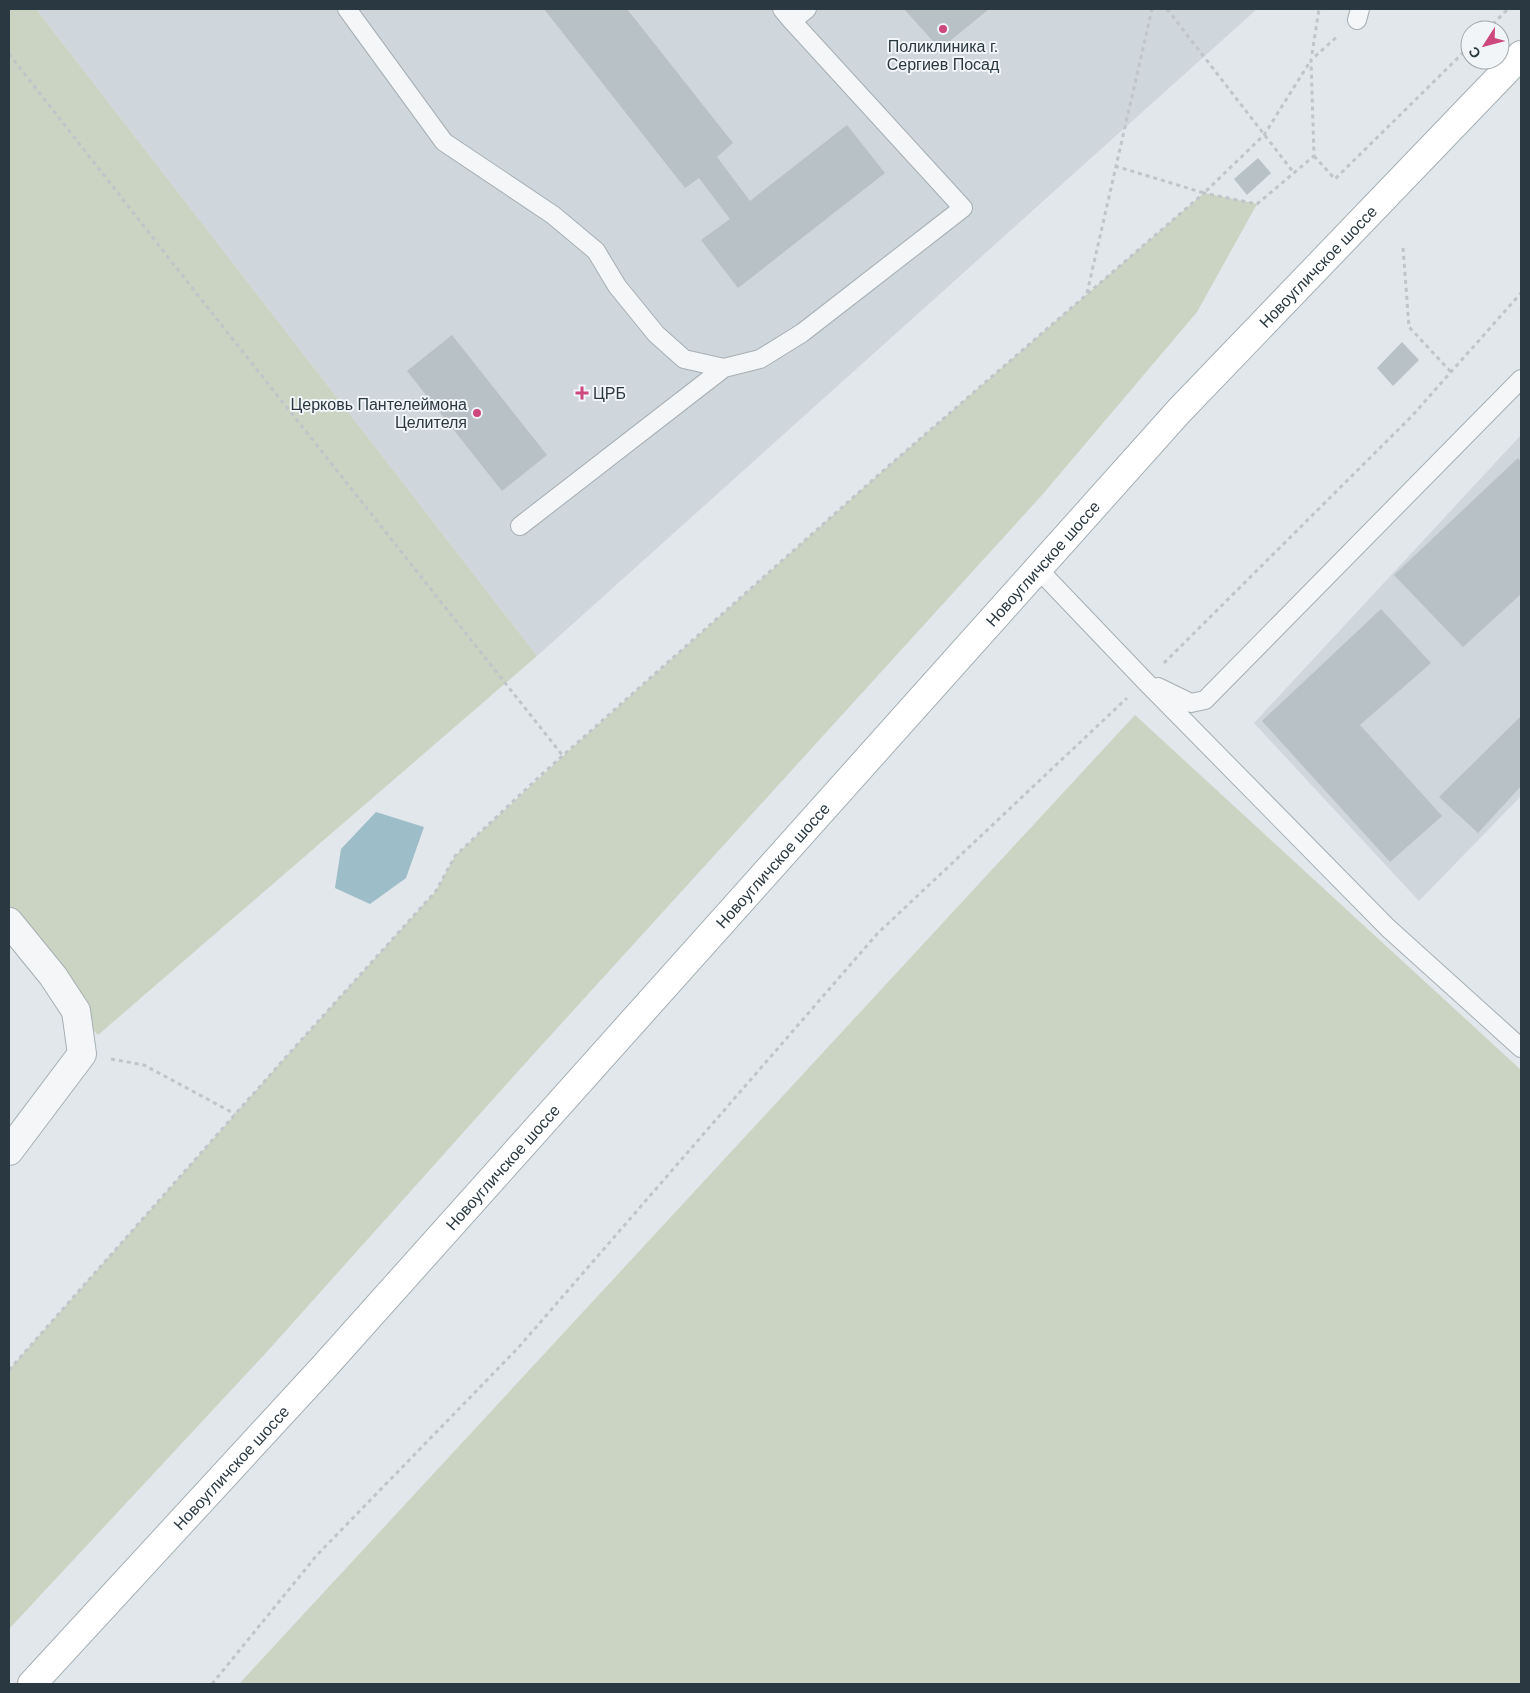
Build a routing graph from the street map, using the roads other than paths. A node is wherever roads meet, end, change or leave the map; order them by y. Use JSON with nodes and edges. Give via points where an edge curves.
{"nodes":[{"id":1,"x":347,"y":9,"type":"edge"},
{"id":2,"x":807,"y":9,"type":"edge"},
{"id":3,"x":787,"y":15,"type":"edge"},
{"id":4,"x":1517,"y":67,"type":"edge"},
{"id":5,"x":724,"y":368,"type":"junction"},
{"id":6,"x":1521,"y":379,"type":"edge"},
{"id":7,"x":520,"y":526,"type":"dead end"},
{"id":8,"x":1038,"y":569,"type":"junction"},
{"id":9,"x":1145,"y":681,"type":"junction"},
{"id":10,"x":9,"y":922,"type":"edge"},
{"id":11,"x":1521,"y":1048,"type":"edge"},
{"id":12,"x":9,"y":1151,"type":"edge"},
{"id":13,"x":32,"y":1684,"type":"edge"}],
"edges":[{"from":1,"to":5,"type":"lane","via":[[444,142],[553,215],[596,251],[617,286],[656,334],[684,359]]},
{"from":2,"to":3,"type":"lane"},
{"from":3,"to":5,"type":"lane","via":[[963,208],[802,332],[760,359]]},
{"from":4,"to":8,"type":"main road","name":"Новоугличское шоссе","via":[[1186,404]]},
{"from":5,"to":7,"type":"lane"},
{"from":6,"to":9,"type":"lane","via":[[1205,700],[1191,703]]},
{"from":8,"to":9,"type":"lane"},
{"from":8,"to":13,"type":"main road","name":"Новоугличское шоссе","via":[[323,1368]]},
{"from":9,"to":11,"type":"lane","via":[[1388,928]]},
{"from":10,"to":12,"type":"street","via":[[53,976],[76,1011],[82,1054]]}]}
